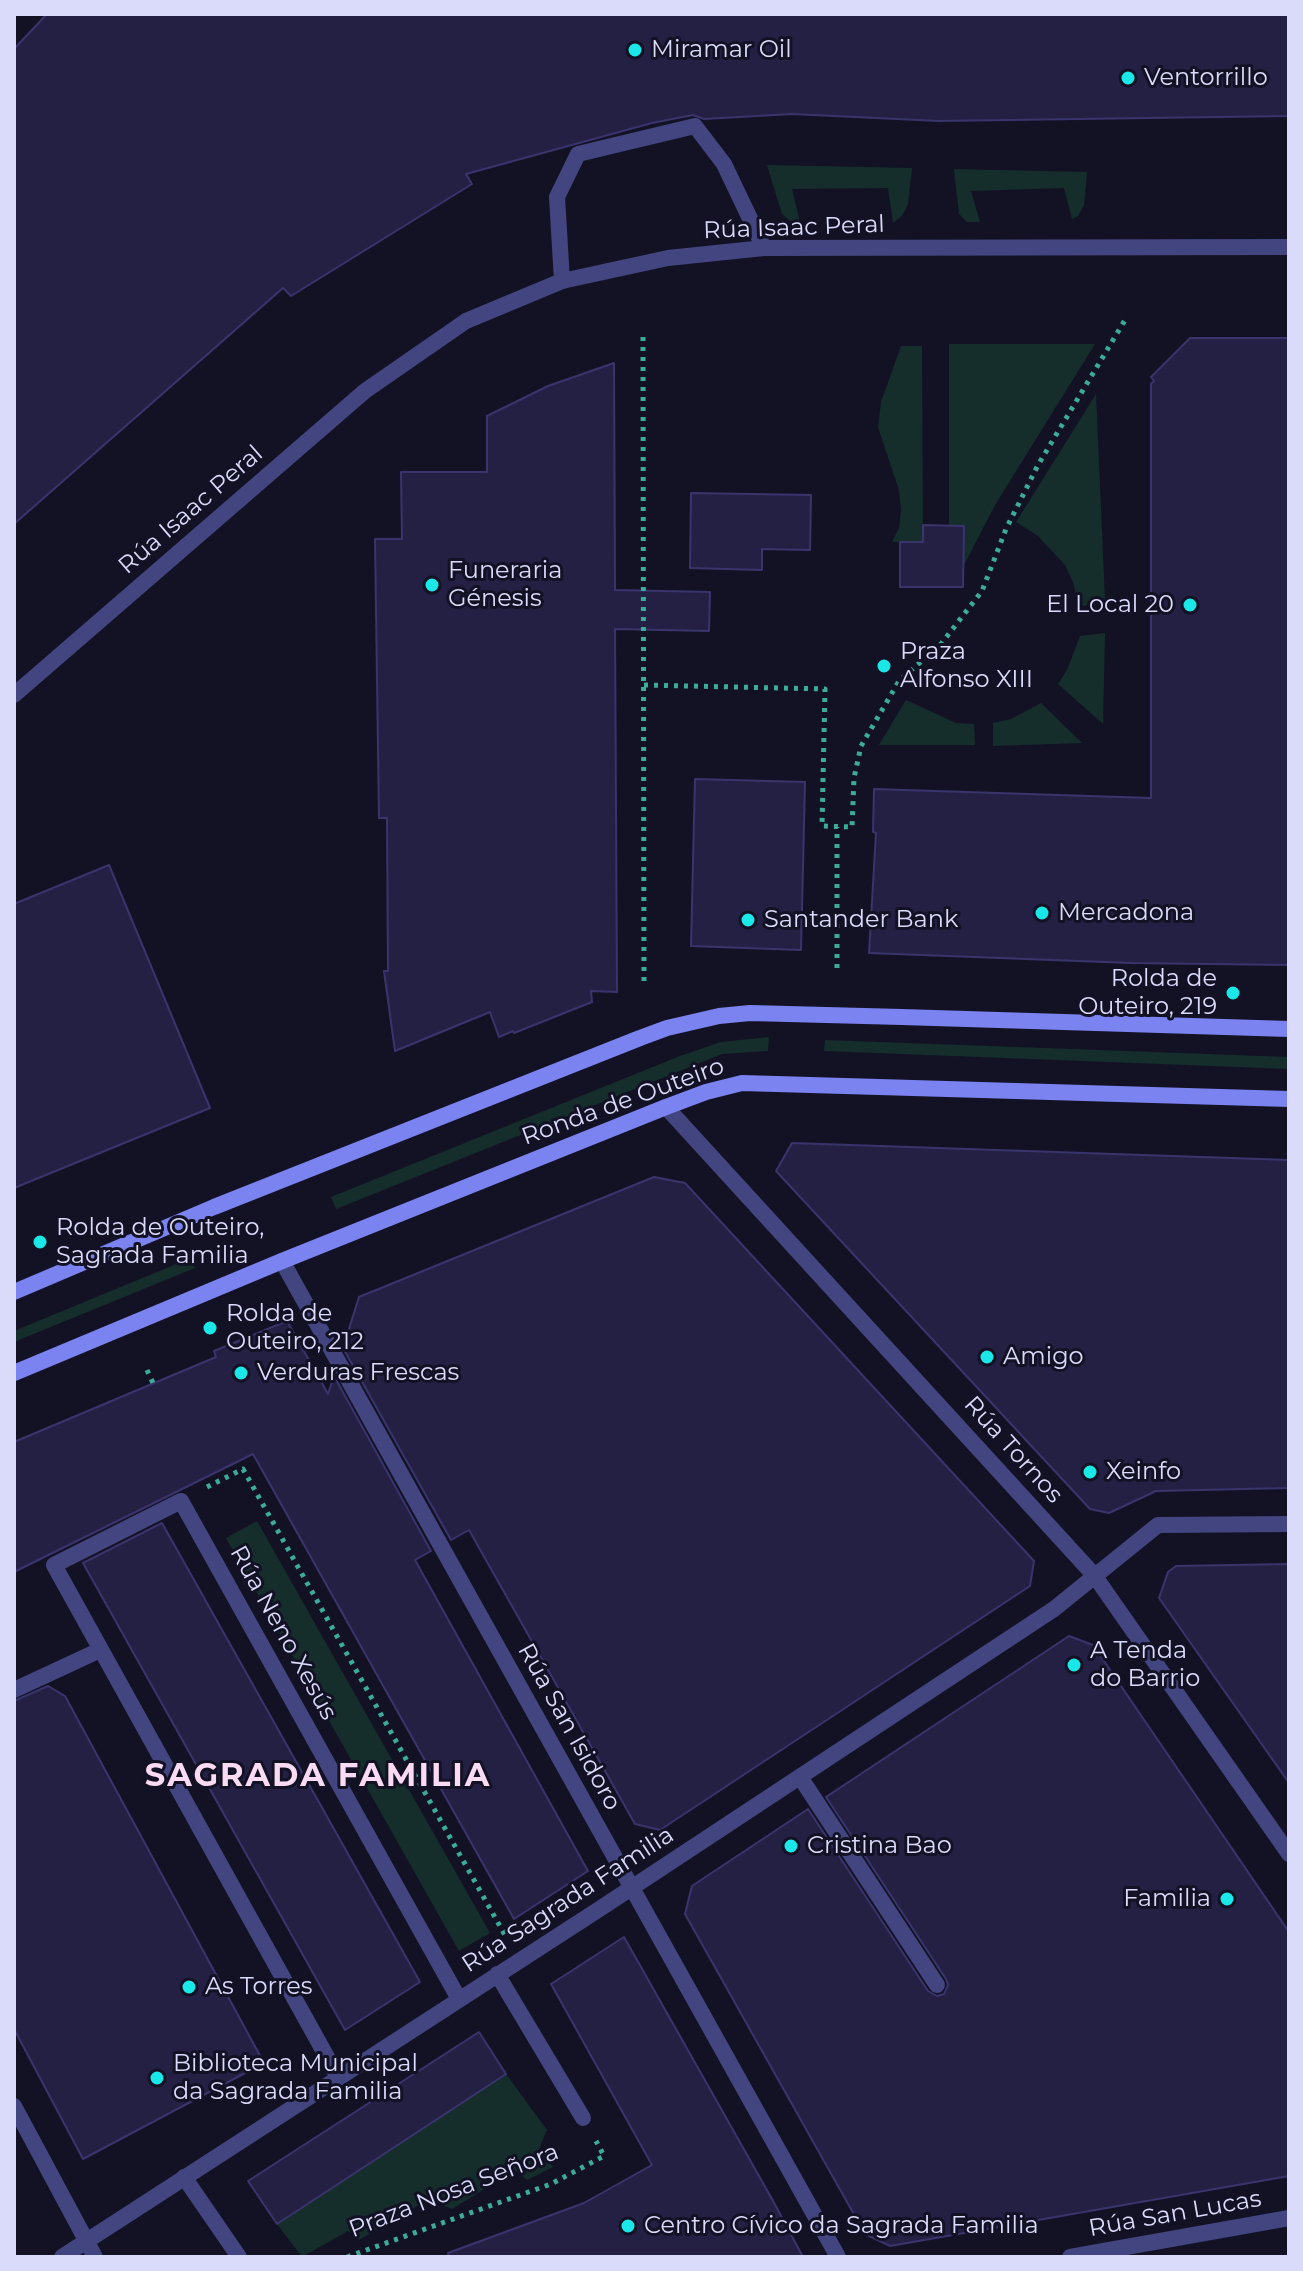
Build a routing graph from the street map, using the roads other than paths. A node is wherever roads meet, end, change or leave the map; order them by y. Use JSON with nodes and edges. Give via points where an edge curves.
{"nodes":[{"id":1,"x":1289,"y":247,"type":"edge"},
{"id":2,"x":764,"y":248,"type":"junction"},
{"id":3,"x":562,"y":281,"type":"junction"},
{"id":4,"x":14,"y":695,"type":"edge"},
{"id":5,"x":1289,"y":1029,"type":"edge"},
{"id":6,"x":1289,"y":1099,"type":"edge"},
{"id":7,"x":666,"y":1107,"type":"junction"},
{"id":8,"x":282,"y":1261,"type":"junction"},
{"id":9,"x":14,"y":1292,"type":"edge"},
{"id":10,"x":14,"y":1373,"type":"edge"},
{"id":11,"x":1289,"y":1524,"type":"edge"},
{"id":12,"x":1094,"y":1575,"type":"junction"},
{"id":13,"x":100,"y":1650,"type":"junction"},
{"id":14,"x":14,"y":1690,"type":"edge"},
{"id":15,"x":800,"y":1777,"type":"junction"},
{"id":16,"x":1289,"y":1854,"type":"edge"},
{"id":17,"x":631,"y":1888,"type":"junction"},
{"id":18,"x":497,"y":1974,"type":"junction"},
{"id":19,"x":937,"y":1985,"type":"dead end"},
{"id":20,"x":459,"y":1999,"type":"junction"},
{"id":21,"x":338,"y":2077,"type":"junction"},
{"id":22,"x":14,"y":2106,"type":"edge"},
{"id":23,"x":583,"y":2118,"type":"road end"},
{"id":24,"x":184,"y":2177,"type":"junction"},
{"id":25,"x":1289,"y":2218,"type":"edge"},
{"id":26,"x":86,"y":2241,"type":"junction"},
{"id":27,"x":62,"y":2257,"type":"edge"},
{"id":28,"x":95,"y":2257,"type":"edge"},
{"id":29,"x":239,"y":2257,"type":"edge"},
{"id":30,"x":838,"y":2257,"type":"edge"},
{"id":31,"x":1070,"y":2257,"type":"edge"}],
"edges":[{"from":1,"to":2,"type":"street","name":"Rúa Isaac Peral"},
{"from":2,"to":3,"type":"street","name":"Rúa Isaac Peral","via":[[668,258]]},
{"from":2,"to":3,"type":"street","via":[[724,164],[695,126],[578,154],[557,197]]},
{"from":3,"to":4,"type":"street","name":"Rúa Isaac Peral","via":[[466,321],[365,391]]},
{"from":5,"to":9,"type":"main road","name":"Ronda de Outeiro","via":[[719,1016],[640,1038]]},
{"from":6,"to":7,"type":"main road","name":"Ronda de Outeiro","via":[[742,1083]]},
{"from":7,"to":8,"type":"main road","name":"Ronda de Outeiro"},
{"from":7,"to":12,"type":"street","name":"Rúa Tornos"},
{"from":8,"to":10,"type":"main road","name":"Ronda de Outeiro"},
{"from":8,"to":17,"type":"street","name":"Rúa San Isidoro"},
{"from":11,"to":12,"type":"street","name":"Rúa Sagrada Familia","via":[[1158,1525]]},
{"from":12,"to":15,"type":"street","name":"Rúa Sagrada Familia","via":[[1054,1609]]},
{"from":12,"to":16,"type":"street","name":"Rúa Tornos"},
{"from":13,"to":14,"type":"street"},
{"from":13,"to":20,"type":"street","name":"Rúa Neno Xesús","via":[[54,1565],[181,1501]]},
{"from":13,"to":21,"type":"street"},
{"from":15,"to":17,"type":"street","name":"Rúa Sagrada Familia"},
{"from":15,"to":19,"type":"street"},
{"from":17,"to":18,"type":"street","name":"Rúa Sagrada Familia"},
{"from":17,"to":30,"type":"street","name":"Rúa San Isidoro"},
{"from":18,"to":20,"type":"street","name":"Rúa Sagrada Familia"},
{"from":18,"to":23,"type":"street"},
{"from":20,"to":21,"type":"street","name":"Rúa Sagrada Familia"},
{"from":21,"to":24,"type":"street","name":"Rúa Sagrada Familia"},
{"from":22,"to":26,"type":"street"},
{"from":24,"to":26,"type":"street","name":"Rúa Sagrada Familia"},
{"from":24,"to":29,"type":"street"},
{"from":25,"to":31,"type":"street","name":"Rúa San Lucas"},
{"from":26,"to":27,"type":"street","name":"Rúa Sagrada Familia"},
{"from":26,"to":28,"type":"street"}]}
